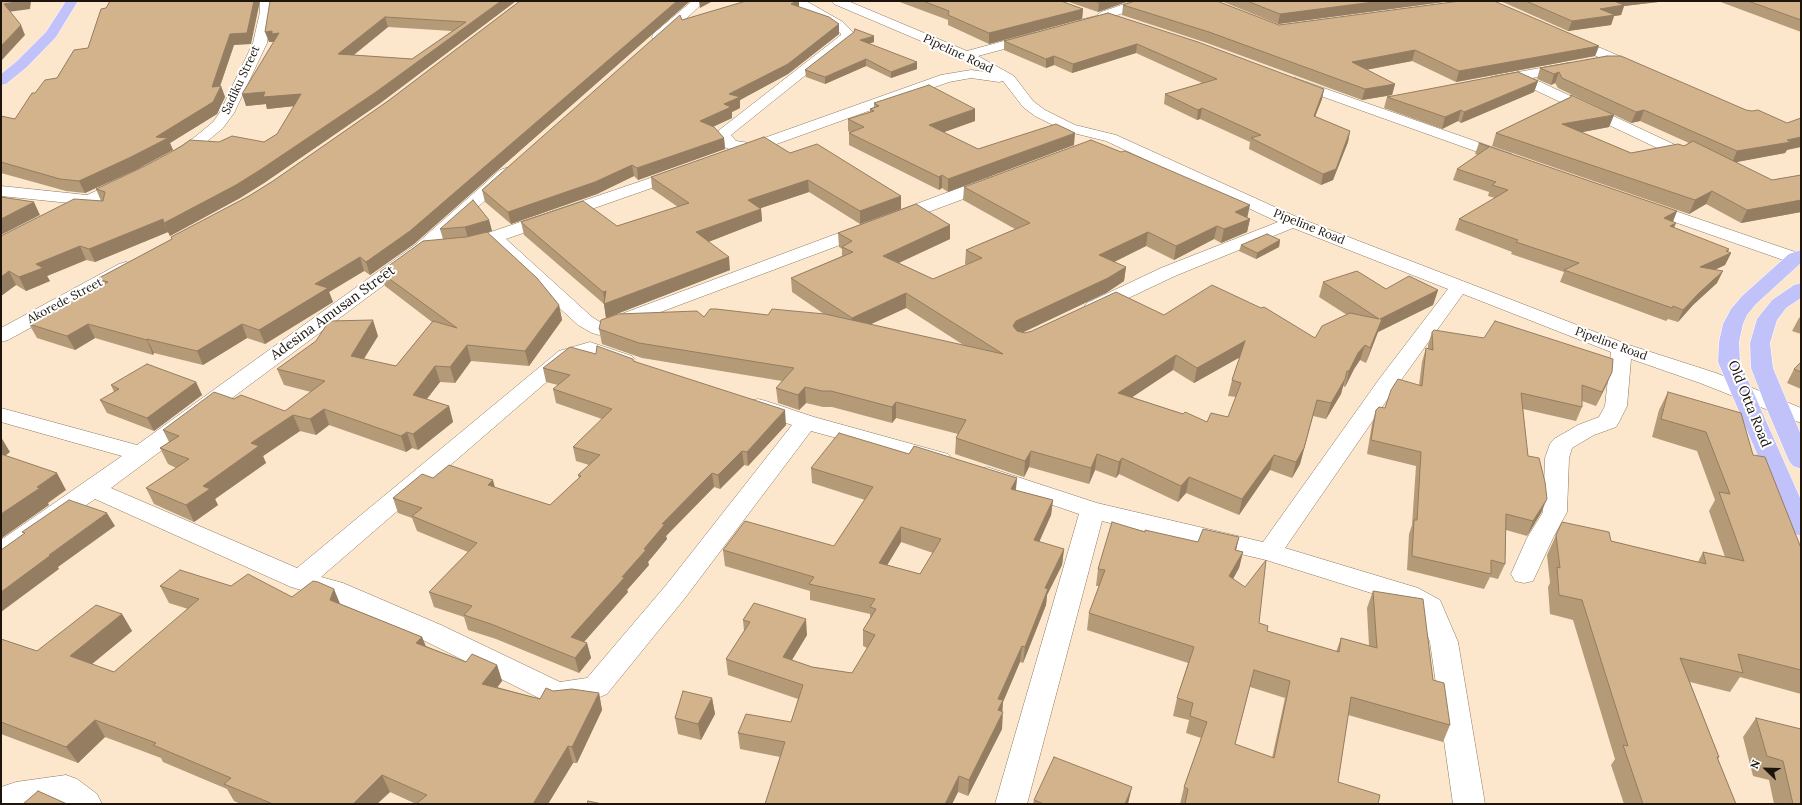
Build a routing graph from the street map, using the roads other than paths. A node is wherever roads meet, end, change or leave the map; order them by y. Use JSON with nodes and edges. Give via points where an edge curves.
{"nodes":[{"id":1,"x":72,"y":1,"type":"edge"},
{"id":2,"x":266,"y":1,"type":"edge"},
{"id":3,"x":699,"y":1,"type":"edge"},
{"id":4,"x":798,"y":1,"type":"edge"},
{"id":5,"x":838,"y":1,"type":"edge"},
{"id":6,"x":1145,"y":1,"type":"edge"},
{"id":7,"x":1078,"y":11,"type":"edge"},
{"id":8,"x":1102,"y":17,"type":"junction"},
{"id":9,"x":1127,"y":22,"type":"edge"},
{"id":10,"x":1070,"y":27,"type":"edge"},
{"id":11,"x":38,"y":29,"type":"dead end"},
{"id":12,"x":1556,"y":32,"type":"edge"},
{"id":13,"x":1048,"y":33,"type":"edge"},
{"id":14,"x":646,"y":48,"type":"edge"},
{"id":15,"x":966,"y":55,"type":"junction"},
{"id":16,"x":1595,"y":63,"type":"edge"},
{"id":17,"x":1579,"y":65,"type":"edge"},
{"id":18,"x":1,"y":68,"type":"edge"},
{"id":19,"x":1517,"y":76,"type":"junction"},
{"id":20,"x":1281,"y":77,"type":"edge"},
{"id":21,"x":1009,"y":79,"type":"junction"},
{"id":22,"x":1,"y":81,"type":"edge"},
{"id":23,"x":1486,"y":82,"type":"edge"},
{"id":24,"x":1386,"y":101,"type":"edge"},
{"id":25,"x":1360,"y":107,"type":"junction"},
{"id":26,"x":1111,"y":138,"type":"junction"},
{"id":27,"x":750,"y":148,"type":"junction"},
{"id":28,"x":1082,"y":149,"type":"edge"},
{"id":29,"x":1678,"y":152,"type":"edge"},
{"id":30,"x":521,"y":159,"type":"edge"},
{"id":31,"x":720,"y":159,"type":"edge"},
{"id":32,"x":1518,"y":162,"type":"edge"},
{"id":33,"x":161,"y":164,"type":"edge"},
{"id":34,"x":697,"y":167,"type":"edge"},
{"id":35,"x":1009,"y":176,"type":"edge"},
{"id":36,"x":136,"y":178,"type":"edge"},
{"id":37,"x":1,"y":191,"type":"edge"},
{"id":38,"x":87,"y":200,"type":"junction"},
{"id":39,"x":1631,"y":201,"type":"edge"},
{"id":40,"x":48,"y":220,"type":"edge"},
{"id":41,"x":1293,"y":222,"type":"junction"},
{"id":42,"x":494,"y":238,"type":"junction"},
{"id":43,"x":469,"y":245,"type":"edge"},
{"id":44,"x":448,"y":247,"type":"edge"},
{"id":45,"x":421,"y":249,"type":"junction"},
{"id":46,"x":1799,"y":257,"type":"edge"},
{"id":47,"x":143,"y":259,"type":"edge"},
{"id":48,"x":1459,"y":287,"type":"junction"},
{"id":49,"x":1801,"y":289,"type":"edge"},
{"id":50,"x":1078,"y":315,"type":"edge"},
{"id":51,"x":1,"y":336,"type":"edge"},
{"id":52,"x":1622,"y":349,"type":"junction"},
{"id":53,"x":642,"y":366,"type":"edge"},
{"id":54,"x":1741,"y":392,"type":"junction"},
{"id":55,"x":739,"y":399,"type":"edge"},
{"id":56,"x":1777,"y":406,"type":"junction"},
{"id":57,"x":1,"y":415,"type":"edge"},
{"id":58,"x":1801,"y":416,"type":"edge"},
{"id":59,"x":806,"y":422,"type":"junction"},
{"id":60,"x":141,"y":454,"type":"junction"},
{"id":61,"x":1801,"y":461,"type":"edge"},
{"id":62,"x":93,"y":489,"type":"junction"},
{"id":63,"x":1093,"y":510,"type":"junction"},
{"id":64,"x":1801,"y":527,"type":"edge"},
{"id":65,"x":1,"y":552,"type":"edge"},
{"id":66,"x":1269,"y":552,"type":"junction"},
{"id":67,"x":1524,"y":574,"type":"dead end"},
{"id":68,"x":300,"y":580,"type":"junction"},
{"id":69,"x":1,"y":801,"type":"edge"},
{"id":70,"x":86,"y":804,"type":"edge"},
{"id":71,"x":1011,"y":804,"type":"edge"},
{"id":72,"x":1469,"y":804,"type":"edge"}],
"edges":[{"from":1,"to":22,"type":"main road","via":[[46,39]]},
{"from":2,"to":33,"type":"street","name":"Sadiku Street","via":[[260,43],[227,113],[218,125],[200,140]]},
{"from":3,"to":14,"type":"street"},
{"from":4,"to":27,"type":"street","via":[[839,25],[848,33],[847,37],[723,134],[730,144]]},
{"from":5,"to":15,"type":"street","name":"Pipeline Road"},
{"from":6,"to":8,"type":"street"},
{"from":7,"to":8,"type":"street"},
{"from":8,"to":9,"type":"street"},
{"from":8,"to":10,"type":"street"},
{"from":11,"to":18,"type":"main road"},
{"from":12,"to":16,"type":"street","via":[[1625,63]]},
{"from":13,"to":15,"type":"street"},
{"from":15,"to":21,"type":"street","name":"Pipeline Road"},
{"from":17,"to":19,"type":"street"},
{"from":19,"to":23,"type":"street"},
{"from":19,"to":29,"type":"street"},
{"from":20,"to":25,"type":"street"},
{"from":21,"to":26,"type":"street","name":"Pipeline Road","via":[[1028,104],[1040,113],[1070,128]]},
{"from":21,"to":27,"type":"street","via":[[971,74],[946,78]]},
{"from":24,"to":25,"type":"street"},
{"from":25,"to":32,"type":"street"},
{"from":26,"to":28,"type":"street"},
{"from":26,"to":41,"type":"street","name":"Pipeline Road"},
{"from":27,"to":31,"type":"street"},
{"from":30,"to":45,"type":"street","name":"Adesina Amusan Street"},
{"from":34,"to":42,"type":"street"},
{"from":35,"to":42,"type":"street","via":[[600,329],[586,321]]},
{"from":36,"to":38,"type":"street"},
{"from":37,"to":38,"type":"street"},
{"from":38,"to":40,"type":"street"},
{"from":39,"to":46,"type":"street"},
{"from":41,"to":48,"type":"street","name":"Pipeline Road"},
{"from":41,"to":50,"type":"street","via":[[1168,272]]},
{"from":42,"to":43,"type":"street"},
{"from":44,"to":45,"type":"street"},
{"from":45,"to":60,"type":"street","name":"Adesina Amusan Street"},
{"from":46,"to":54,"type":"main road","name":"Old Otta Road","via":[[1749,300],[1733,324],[1728,342],[1729,362]]},
{"from":47,"to":51,"type":"street","name":"Akorede Street"},
{"from":48,"to":52,"type":"street","name":"Pipeline Road"},
{"from":48,"to":66,"type":"street"},
{"from":49,"to":56,"type":"main road","name":"Old Otta Road","via":[[1779,304],[1767,319],[1760,343],[1762,368]]},
{"from":52,"to":54,"type":"street","name":"Pipeline Road"},
{"from":52,"to":67,"type":"street","via":[[1616,406],[1608,422],[1586,430],[1562,444],[1557,458],[1555,512]]},
{"from":53,"to":68,"type":"street","via":[[590,348],[566,354]]},
{"from":54,"to":56,"type":"street","name":"Pipeline Road"},
{"from":54,"to":64,"type":"main road","name":"Old Otta Road"},
{"from":55,"to":59,"type":"street"},
{"from":56,"to":58,"type":"street","name":"Pipeline Road"},
{"from":56,"to":61,"type":"main road","name":"Old Otta Road"},
{"from":57,"to":60,"type":"street"},
{"from":59,"to":63,"type":"street","via":[[966,467]]},
{"from":59,"to":68,"type":"street","via":[[676,591],[597,686],[586,691],[557,694],[431,632],[334,590]]},
{"from":60,"to":62,"type":"street","name":"Adesina Amusan Street"},
{"from":62,"to":65,"type":"street","name":"Adesina Amusan Street"},
{"from":62,"to":68,"type":"street"},
{"from":63,"to":66,"type":"street"},
{"from":63,"to":71,"type":"street"},
{"from":66,"to":72,"type":"street","via":[[1409,595],[1430,607],[1444,642]]},
{"from":69,"to":70,"type":"street","via":[[16,796],[66,789]]}]}
